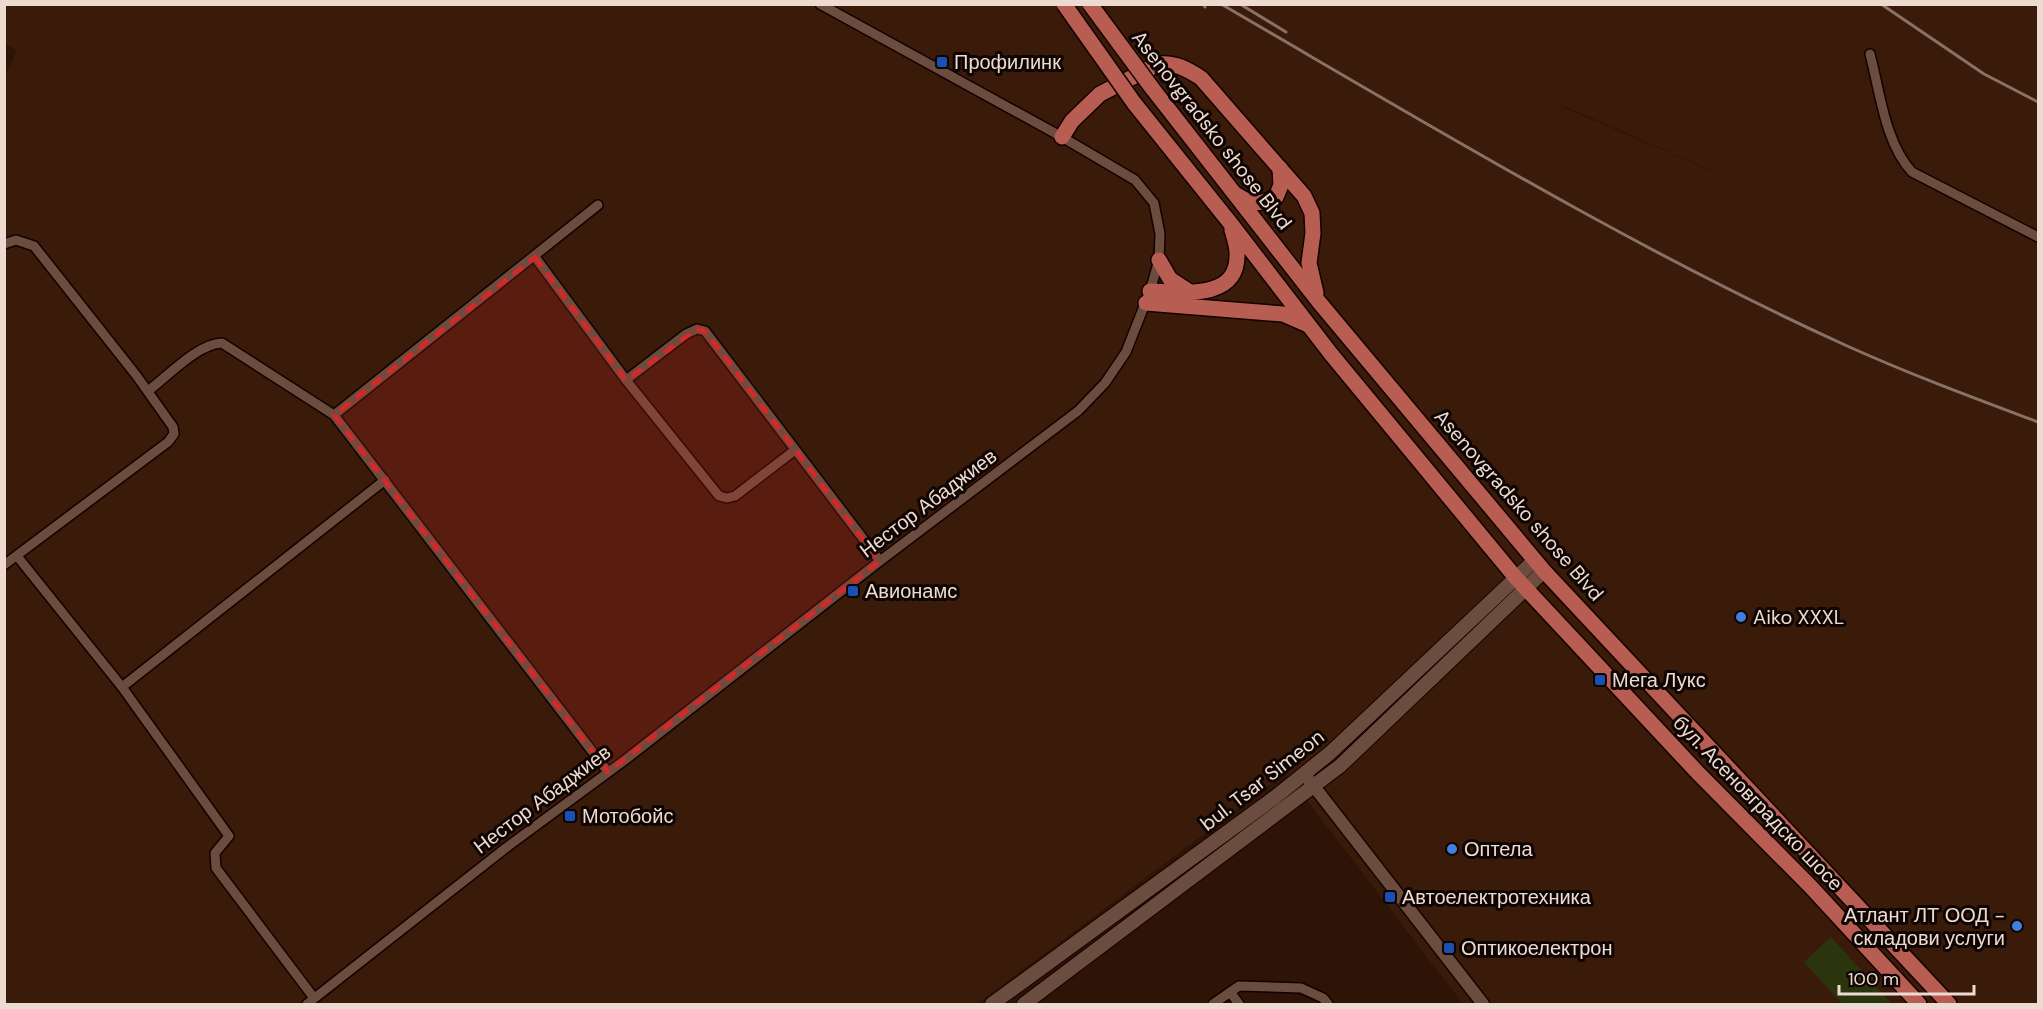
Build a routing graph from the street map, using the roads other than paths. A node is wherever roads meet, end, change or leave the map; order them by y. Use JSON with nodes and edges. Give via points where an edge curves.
{"nodes":[{"id":1,"x":820,"y":4,"type":"edge"},
{"id":2,"x":1064,"y":4,"type":"edge"},
{"id":3,"x":1090,"y":4,"type":"edge"},
{"id":4,"x":1870,"y":54,"type":"dead end"},
{"id":5,"x":1062,"y":137,"type":"junction"},
{"id":6,"x":1280,"y":168,"type":"junction"},
{"id":7,"x":1233,"y":192,"type":"junction"},
{"id":8,"x":598,"y":205,"type":"dead end"},
{"id":9,"x":1231,"y":224,"type":"junction"},
{"id":10,"x":2038,"y":237,"type":"edge"},
{"id":11,"x":4,"y":244,"type":"edge"},
{"id":12,"x":534,"y":257,"type":"junction"},
{"id":13,"x":1159,"y":260,"type":"junction"},
{"id":14,"x":1190,"y":292,"type":"junction"},
{"id":15,"x":1148,"y":297,"type":"junction"},
{"id":16,"x":1319,"y":302,"type":"junction"},
{"id":17,"x":1309,"y":326,"type":"junction"},
{"id":18,"x":626,"y":380,"type":"junction"},
{"id":19,"x":148,"y":391,"type":"junction"},
{"id":20,"x":334,"y":415,"type":"junction"},
{"id":21,"x":795,"y":450,"type":"junction"},
{"id":22,"x":385,"y":480,"type":"junction"},
{"id":23,"x":17,"y":556,"type":"junction"},
{"id":24,"x":880,"y":561,"type":"junction"},
{"id":25,"x":4,"y":565,"type":"edge"},
{"id":26,"x":1540,"y":566,"type":"junction"},
{"id":27,"x":1521,"y":583,"type":"junction"},
{"id":28,"x":122,"y":687,"type":"junction"},
{"id":29,"x":608,"y":772,"type":"junction"},
{"id":30,"x":1305,"y":774,"type":"junction"},
{"id":31,"x":1314,"y":787,"type":"junction"},
{"id":32,"x":1230,"y":992,"type":"junction"},
{"id":33,"x":311,"y":1001,"type":"edge"},
{"id":34,"x":1914,"y":1003,"type":"edge"},
{"id":35,"x":992,"y":1005,"type":"edge"},
{"id":36,"x":1024,"y":1005,"type":"edge"},
{"id":37,"x":1213,"y":1005,"type":"edge"},
{"id":38,"x":1239,"y":1005,"type":"edge"},
{"id":39,"x":1328,"y":1005,"type":"edge"},
{"id":40,"x":1483,"y":1005,"type":"edge"},
{"id":41,"x":1949,"y":1005,"type":"edge"}],
"edges":[{"from":1,"to":5,"type":"street","name":"Нестор Абаджиев"},
{"from":2,"to":9,"type":"main road","bridge":true,"via":[[1134,103]]},
{"from":3,"to":7,"type":"main road","name":"Asenovgradsko shose Blvd","bridge":true},
{"from":4,"to":10,"type":"street","via":[[1893,144],[1912,172]]},
{"from":5,"to":6,"type":"main road","via":[[1072,121],[1100,94],[1158,64],[1168,63],[1201,78]]},
{"from":5,"to":13,"type":"street","name":"Нестор Абаджиев","via":[[1135,180],[1154,203],[1160,234]]},
{"from":6,"to":7,"type":"main road","via":[[1281,185],[1276,197],[1251,203]]},
{"from":6,"to":16,"type":"main road","via":[[1304,196],[1312,213],[1309,263]]},
{"from":7,"to":16,"type":"main road","name":"Asenovgradsko shose Blvd"},
{"from":8,"to":12,"type":"street"},
{"from":9,"to":14,"type":"main road","via":[[1238,254],[1234,275],[1223,285]]},
{"from":9,"to":17,"type":"main road"},
{"from":11,"to":19,"type":"street","via":[[16,240],[34,246]]},
{"from":12,"to":18,"type":"street"},
{"from":12,"to":20,"type":"street"},
{"from":13,"to":14,"type":"main road","via":[[1170,279]]},
{"from":13,"to":15,"type":"street","name":"Нестор Абаджиев"},
{"from":14,"to":15,"type":"main road"},
{"from":15,"to":17,"type":"main road","via":[[1283,314]]},
{"from":15,"to":24,"type":"street","name":"Нестор Абаджиев","via":[[1126,352],[1105,383],[1078,411]]},
{"from":16,"to":26,"type":"main road","name":"Asenovgradsko shose Blvd"},
{"from":17,"to":27,"type":"main road"},
{"from":18,"to":21,"type":"street","via":[[719,496],[735,496]]},
{"from":18,"to":21,"type":"street","via":[[686,334],[697,328],[705,331]]},
{"from":19,"to":20,"type":"street","via":[[202,349],[222,343]]},
{"from":19,"to":23,"type":"street","via":[[174,434]]},
{"from":20,"to":22,"type":"street"},
{"from":21,"to":24,"type":"street"},
{"from":22,"to":28,"type":"street"},
{"from":22,"to":29,"type":"street"},
{"from":23,"to":25,"type":"street"},
{"from":23,"to":28,"type":"street"},
{"from":24,"to":29,"type":"street","name":"Нестор Абаджиев"},
{"from":26,"to":27,"type":"main road","name":"bul. Tsar Simeon"},
{"from":26,"to":41,"type":"main road","name":"Asenovgradsko shose Blvd"},
{"from":27,"to":30,"type":"main road","name":"bul. Tsar Simeon"},
{"from":27,"to":31,"type":"main road","name":"bul. Tsar Simeon","via":[[1340,766]]},
{"from":27,"to":34,"type":"main road","name":"бул. Асеновградско шосе","via":[[1698,773],[1811,887]]},
{"from":28,"to":33,"type":"street","via":[[229,836],[215,853],[216,868]]},
{"from":29,"to":33,"type":"street","name":"Нестор Абаджиев"},
{"from":30,"to":31,"type":"street"},
{"from":30,"to":35,"type":"main road","name":"bul. Tsar Simeon"},
{"from":31,"to":36,"type":"main road","name":"bul. Tsar Simeon"},
{"from":31,"to":40,"type":"street"},
{"from":32,"to":37,"type":"street"},
{"from":32,"to":38,"type":"street"},
{"from":32,"to":39,"type":"street","via":[[1239,986],[1301,988],[1323,998]]}]}
